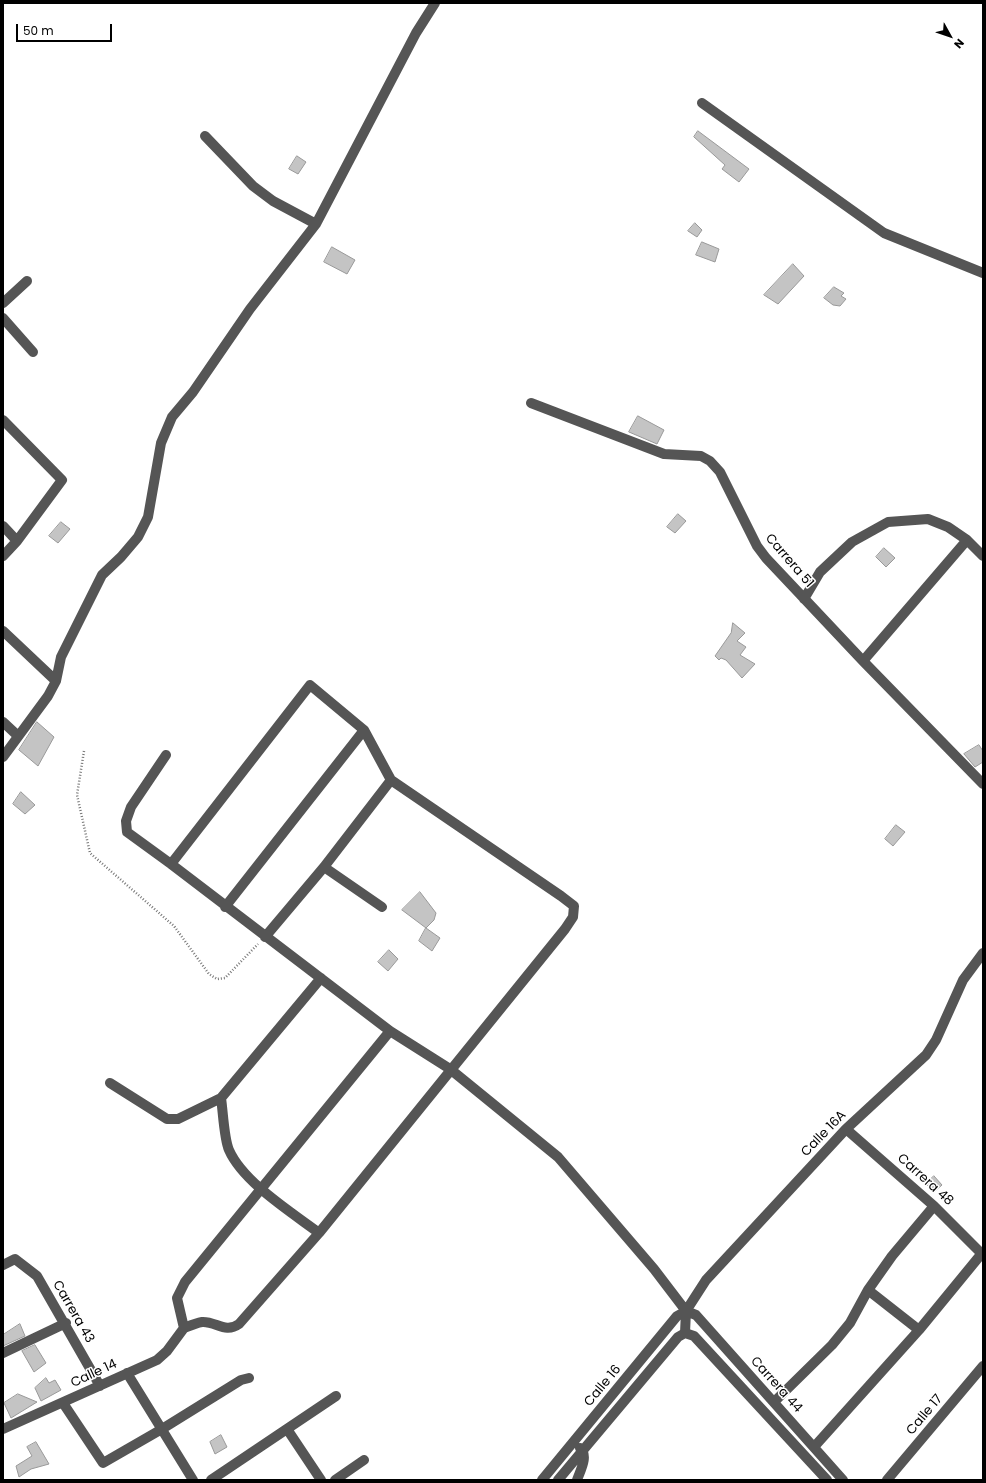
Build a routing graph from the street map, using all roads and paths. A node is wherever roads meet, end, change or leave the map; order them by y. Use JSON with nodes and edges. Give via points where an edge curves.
{"nodes":[{"id":1,"x":435,"y":3,"type":"edge"},
{"id":2,"x":702,"y":104,"type":"dead end"},
{"id":3,"x":205,"y":136,"type":"dead end"},
{"id":4,"x":316,"y":224,"type":"junction"},
{"id":5,"x":983,"y":273,"type":"edge"},
{"id":6,"x":27,"y":281,"type":"dead end"},
{"id":7,"x":3,"y":303,"type":"edge"},
{"id":8,"x":3,"y":318,"type":"edge"},
{"id":9,"x":33,"y":352,"type":"dead end"},
{"id":10,"x":531,"y":403,"type":"dead end"},
{"id":11,"x":3,"y":420,"type":"edge"},
{"id":12,"x":3,"y":526,"type":"edge"},
{"id":13,"x":967,"y":540,"type":"junction"},
{"id":14,"x":17,"y":541,"type":"junction"},
{"id":15,"x":3,"y":556,"type":"edge"},
{"id":16,"x":983,"y":556,"type":"edge"},
{"id":17,"x":804,"y":599,"type":"junction"},
{"id":18,"x":3,"y":631,"type":"edge"},
{"id":19,"x":863,"y":661,"type":"junction"},
{"id":20,"x":56,"y":681,"type":"junction"},
{"id":21,"x":3,"y":722,"type":"edge"},
{"id":22,"x":364,"y":730,"type":"junction"},
{"id":23,"x":18,"y":736,"type":"junction"},
{"id":24,"x":84,"y":751,"type":"dead end"},
{"id":25,"x":166,"y":755,"type":"dead end"},
{"id":26,"x":3,"y":758,"type":"edge"},
{"id":27,"x":391,"y":780,"type":"junction"},
{"id":28,"x":983,"y":783,"type":"edge"},
{"id":29,"x":171,"y":864,"type":"junction"},
{"id":30,"x":324,"y":867,"type":"junction"},
{"id":31,"x":225,"y":907,"type":"junction"},
{"id":32,"x":382,"y":907,"type":"dead end"},
{"id":33,"x":265,"y":937,"type":"junction"},
{"id":34,"x":983,"y":952,"type":"edge"},
{"id":35,"x":321,"y":978,"type":"junction"},
{"id":36,"x":390,"y":1031,"type":"junction"},
{"id":37,"x":450,"y":1069,"type":"junction"},
{"id":38,"x":110,"y":1084,"type":"dead end"},
{"id":39,"x":221,"y":1098,"type":"junction"},
{"id":40,"x":846,"y":1129,"type":"junction"},
{"id":41,"x":261,"y":1189,"type":"junction"},
{"id":42,"x":934,"y":1206,"type":"junction"},
{"id":43,"x":319,"y":1232,"type":"junction"},
{"id":44,"x":983,"y":1253,"type":"edge"},
{"id":45,"x":3,"y":1265,"type":"edge"},
{"id":46,"x":868,"y":1290,"type":"junction"},
{"id":47,"x":686,"y":1311,"type":"junction"},
{"id":48,"x":66,"y":1324,"type":"junction"},
{"id":49,"x":184,"y":1328,"type":"junction"},
{"id":50,"x":919,"y":1330,"type":"junction"},
{"id":51,"x":686,"y":1333,"type":"junction"},
{"id":52,"x":3,"y":1353,"type":"edge"},
{"id":53,"x":983,"y":1366,"type":"edge"},
{"id":54,"x":127,"y":1373,"type":"junction"},
{"id":55,"x":249,"y":1378,"type":"dead end"},
{"id":56,"x":100,"y":1386,"type":"junction"},
{"id":57,"x":336,"y":1396,"type":"dead end"},
{"id":58,"x":774,"y":1402,"type":"junction"},
{"id":59,"x":63,"y":1403,"type":"junction"},
{"id":60,"x":3,"y":1429,"type":"edge"},
{"id":61,"x":162,"y":1429,"type":"junction"},
{"id":62,"x":287,"y":1429,"type":"junction"},
{"id":63,"x":574,"y":1443,"type":"junction"},
{"id":64,"x":814,"y":1447,"type":"junction"},
{"id":65,"x":582,"y":1450,"type":"junction"},
{"id":66,"x":364,"y":1460,"type":"dead end"},
{"id":67,"x":194,"y":1480,"type":"edge"},
{"id":68,"x":211,"y":1480,"type":"edge"},
{"id":69,"x":321,"y":1480,"type":"edge"},
{"id":70,"x":335,"y":1480,"type":"edge"},
{"id":71,"x":542,"y":1480,"type":"edge"},
{"id":72,"x":558,"y":1480,"type":"edge"},
{"id":73,"x":577,"y":1480,"type":"edge"},
{"id":74,"x":827,"y":1480,"type":"edge"},
{"id":75,"x":843,"y":1480,"type":"edge"},
{"id":76,"x":887,"y":1480,"type":"edge"}],
"edges":[{"from":1,"to":4,"type":"street","via":[[416,33]]},
{"from":2,"to":5,"type":"street","via":[[884,233]]},
{"from":3,"to":4,"type":"street","via":[[253,186],[273,201]]},
{"from":4,"to":20,"type":"street","via":[[250,309],[193,392],[172,417],[161,442],[148,517],[138,537],[102,575],[61,657]]},
{"from":6,"to":7,"type":"street"},
{"from":8,"to":9,"type":"street"},
{"from":10,"to":17,"type":"street","name":"Carrera 51","via":[[664,454],[701,456],[710,461],[720,472],[757,546]]},
{"from":11,"to":14,"type":"street","via":[[62,480]]},
{"from":12,"to":14,"type":"street"},
{"from":13,"to":16,"type":"street"},
{"from":13,"to":17,"type":"street","via":[[948,527],[928,519],[888,522],[852,542],[820,572]]},
{"from":13,"to":19,"type":"street"},
{"from":14,"to":15,"type":"street"},
{"from":17,"to":19,"type":"street","name":"Carrera 51"},
{"from":18,"to":20,"type":"street"},
{"from":19,"to":28,"type":"street","name":"Carrera 51"},
{"from":20,"to":23,"type":"street"},
{"from":21,"to":23,"type":"street"},
{"from":22,"to":27,"type":"street"},
{"from":22,"to":29,"type":"street","via":[[310,685]]},
{"from":22,"to":31,"type":"street"},
{"from":23,"to":26,"type":"street"},
{"from":24,"to":33,"type":"path","via":[[77,795],[90,853],[174,926],[209,974],[217,979],[225,978]]},
{"from":25,"to":29,"type":"street","name":"Carrera 44","via":[[131,807],[126,821],[127,832]]},
{"from":27,"to":30,"type":"street"},
{"from":27,"to":37,"type":"street","via":[[574,906],[573,917],[565,929]]},
{"from":29,"to":31,"type":"street","name":"Carrera 44"},
{"from":30,"to":32,"type":"street"},
{"from":30,"to":33,"type":"street"},
{"from":31,"to":33,"type":"street","name":"Carrera 44"},
{"from":33,"to":35,"type":"street","name":"Carrera 44"},
{"from":34,"to":40,"type":"street","name":"Calle 16A","via":[[963,980],[936,1040],[926,1055]]},
{"from":35,"to":36,"type":"street","name":"Carrera 44"},
{"from":35,"to":39,"type":"street"},
{"from":36,"to":37,"type":"street","name":"Carrera 44"},
{"from":36,"to":41,"type":"street"},
{"from":37,"to":43,"type":"street"},
{"from":37,"to":47,"type":"street","name":"Carrera 44","via":[[558,1157],[654,1269]]},
{"from":38,"to":39,"type":"street","via":[[166,1120],[178,1119]]},
{"from":39,"to":41,"type":"street","via":[[228,1148],[235,1161]]},
{"from":40,"to":42,"type":"street","name":"Carrera 48"},
{"from":40,"to":47,"type":"street","name":"Calle 16A","via":[[712,1274]]},
{"from":41,"to":43,"type":"street"},
{"from":41,"to":49,"type":"street","via":[[185,1282],[177,1298]]},
{"from":42,"to":44,"type":"street","name":"Carrera 48"},
{"from":42,"to":46,"type":"street","via":[[892,1256]]},
{"from":43,"to":49,"type":"street","via":[[232,1329],[203,1322]]},
{"from":44,"to":50,"type":"street"},
{"from":45,"to":48,"type":"street","name":"Carrera 43","via":[[15,1259],[37,1276]]},
{"from":46,"to":50,"type":"street"},
{"from":46,"to":58,"type":"street","via":[[850,1323],[832,1345]]},
{"from":47,"to":51,"type":"street"},
{"from":47,"to":58,"type":"street","name":"Carrera 44","via":[[696,1315]]},
{"from":47,"to":63,"type":"street","name":"Calle 16","via":[[677,1316]]},
{"from":48,"to":52,"type":"street"},
{"from":48,"to":56,"type":"street","name":"Carrera 43"},
{"from":49,"to":54,"type":"street","name":"Calle 14","via":[[157,1360]]},
{"from":50,"to":64,"type":"street"},
{"from":51,"to":65,"type":"street","name":"Calle 16","via":[[678,1337]]},
{"from":51,"to":74,"type":"street","name":"Carrera 44","via":[[694,1336]]},
{"from":53,"to":76,"type":"street","name":"Calle 17"},
{"from":54,"to":56,"type":"street","name":"Calle 14"},
{"from":54,"to":61,"type":"street"},
{"from":55,"to":61,"type":"street","via":[[241,1380]]},
{"from":56,"to":59,"type":"street","name":"Calle 14"},
{"from":57,"to":62,"type":"street"},
{"from":58,"to":64,"type":"street","name":"Carrera 44"},
{"from":59,"to":60,"type":"street","name":"Calle 14"},
{"from":59,"to":61,"type":"street","via":[[103,1463]]},
{"from":61,"to":67,"type":"street"},
{"from":62,"to":68,"type":"street"},
{"from":62,"to":69,"type":"street"},
{"from":63,"to":65,"type":"street"},
{"from":63,"to":71,"type":"street","name":"Calle 16"},
{"from":64,"to":75,"type":"street","name":"Carrera 44"},
{"from":65,"to":72,"type":"street","name":"Calle 16"},
{"from":65,"to":73,"type":"street","via":[[584,1459]]},
{"from":66,"to":70,"type":"street"}]}
